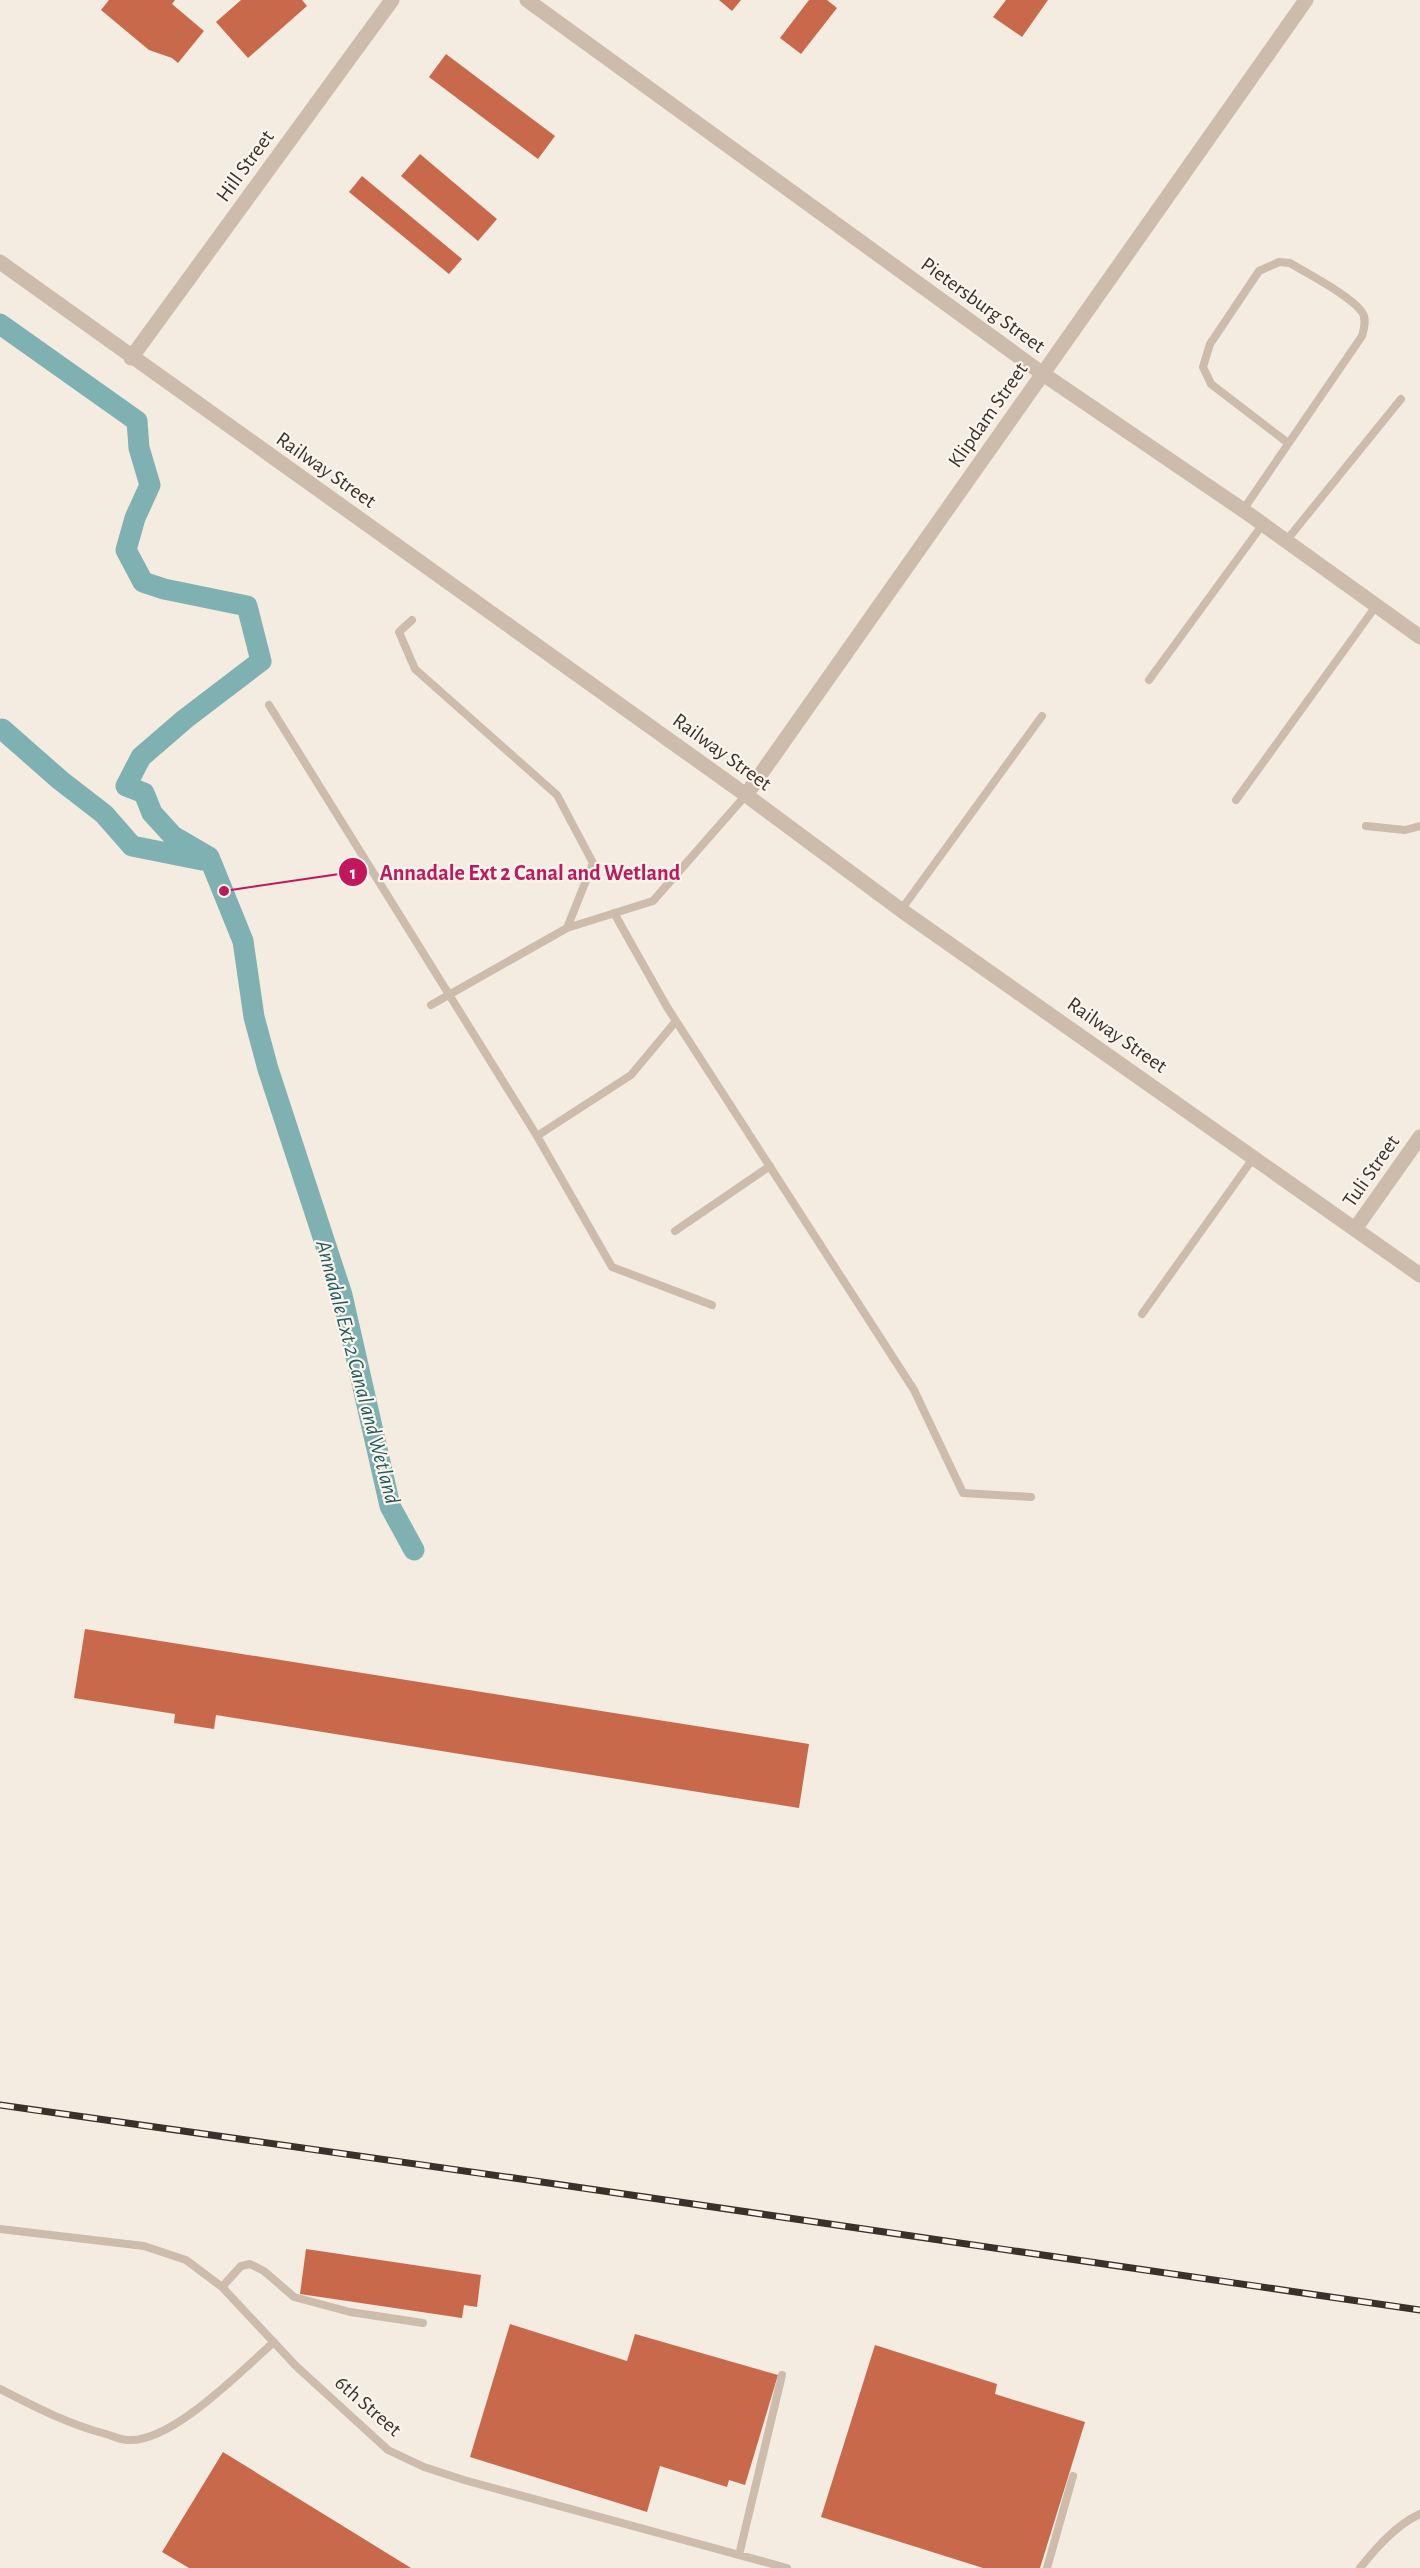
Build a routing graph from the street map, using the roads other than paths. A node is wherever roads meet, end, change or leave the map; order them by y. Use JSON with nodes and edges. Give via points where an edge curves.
{"nodes":[{"id":1,"x":392,"y":0,"type":"edge"},
{"id":2,"x":527,"y":0,"type":"edge"},
{"id":3,"x":1306,"y":0,"type":"edge"},
{"id":4,"x":0,"y":262,"type":"edge"},
{"id":5,"x":131,"y":358,"type":"junction"},
{"id":6,"x":1042,"y":374,"type":"junction"},
{"id":7,"x":1401,"y":399,"type":"dead end"},
{"id":8,"x":1288,"y":443,"type":"junction"},
{"id":9,"x":1243,"y":510,"type":"junction"},
{"id":10,"x":1263,"y":524,"type":"junction"},
{"id":11,"x":1286,"y":541,"type":"junction"},
{"id":12,"x":1376,"y":606,"type":"junction"},
{"id":13,"x":412,"y":620,"type":"dead end"},
{"id":14,"x":1420,"y":637,"type":"edge"},
{"id":15,"x":1149,"y":680,"type":"dead end"},
{"id":16,"x":268,"y":705,"type":"dead end"},
{"id":17,"x":1042,"y":716,"type":"dead end"},
{"id":18,"x":746,"y":795,"type":"junction"},
{"id":19,"x":1236,"y":800,"type":"dead end"},
{"id":20,"x":1366,"y":826,"type":"dead end"},
{"id":21,"x":1420,"y":826,"type":"edge"},
{"id":22,"x":901,"y":910,"type":"junction"},
{"id":23,"x":614,"y":914,"type":"junction"},
{"id":24,"x":567,"y":928,"type":"junction"},
{"id":25,"x":448,"y":995,"type":"junction"},
{"id":26,"x":431,"y":1005,"type":"dead end"},
{"id":27,"x":676,"y":1021,"type":"junction"},
{"id":28,"x":537,"y":1136,"type":"junction"},
{"id":29,"x":1420,"y":1137,"type":"edge"},
{"id":30,"x":1254,"y":1157,"type":"junction"},
{"id":31,"x":770,"y":1166,"type":"junction"},
{"id":32,"x":1355,"y":1229,"type":"junction"},
{"id":33,"x":675,"y":1231,"type":"dead end"},
{"id":34,"x":1420,"y":1275,"type":"edge"},
{"id":35,"x":712,"y":1305,"type":"dead end"},
{"id":36,"x":1142,"y":1314,"type":"dead end"},
{"id":37,"x":1031,"y":1497,"type":"dead end"},
{"id":38,"x":0,"y":2229,"type":"edge"},
{"id":39,"x":222,"y":2287,"type":"junction"},
{"id":40,"x":423,"y":2323,"type":"dead end"},
{"id":41,"x":274,"y":2342,"type":"junction"},
{"id":42,"x":783,"y":2375,"type":"dead end"},
{"id":43,"x":0,"y":2390,"type":"edge"},
{"id":44,"x":1073,"y":2476,"type":"dead end"},
{"id":45,"x":1420,"y":2514,"type":"edge"},
{"id":46,"x":739,"y":2555,"type":"junction"},
{"id":47,"x":787,"y":2568,"type":"edge"},
{"id":48,"x":1047,"y":2568,"type":"edge"},
{"id":49,"x":1360,"y":2568,"type":"edge"}],
"edges":[{"from":1,"to":5,"type":"street","name":"Hill Street"},
{"from":2,"to":6,"type":"street","name":"Pietersburg Street"},
{"from":3,"to":6,"type":"street","name":"Klipdam Street"},
{"from":4,"to":5,"type":"street","name":"Railway Street"},
{"from":5,"to":18,"type":"street","name":"Railway Street"},
{"from":6,"to":9,"type":"street","name":"Pietersburg Street"},
{"from":6,"to":18,"type":"street","name":"Klipdam Street"},
{"from":7,"to":11,"type":"lane"},
{"from":8,"to":8,"type":"lane","via":[[1362,336],[1365,324],[1363,313],[1347,299],[1290,263],[1279,262],[1259,271],[1210,344],[1203,367],[1211,384]]},
{"from":8,"to":9,"type":"lane"},
{"from":9,"to":10,"type":"street","name":"Pietersburg Street"},
{"from":10,"to":11,"type":"street","name":"Pietersburg Street"},
{"from":10,"to":15,"type":"lane"},
{"from":11,"to":12,"type":"street","name":"Pietersburg Street"},
{"from":12,"to":14,"type":"street","name":"Pietersburg Street"},
{"from":12,"to":19,"type":"lane"},
{"from":13,"to":24,"type":"lane","via":[[399,632],[415,669],[557,795],[592,863]]},
{"from":16,"to":25,"type":"lane"},
{"from":17,"to":22,"type":"lane"},
{"from":18,"to":22,"type":"street","name":"Railway Street"},
{"from":18,"to":23,"type":"lane","via":[[653,901]]},
{"from":20,"to":21,"type":"lane","via":[[1405,830]]},
{"from":22,"to":30,"type":"street","name":"Railway Street"},
{"from":23,"to":24,"type":"lane"},
{"from":23,"to":27,"type":"lane"},
{"from":24,"to":25,"type":"lane"},
{"from":25,"to":26,"type":"lane"},
{"from":25,"to":28,"type":"lane"},
{"from":27,"to":28,"type":"lane","via":[[631,1075]]},
{"from":27,"to":31,"type":"lane"},
{"from":28,"to":35,"type":"lane","via":[[612,1267]]},
{"from":29,"to":32,"type":"street","name":"Tuli Street"},
{"from":30,"to":32,"type":"street","name":"Railway Street"},
{"from":30,"to":36,"type":"lane"},
{"from":31,"to":33,"type":"lane"},
{"from":31,"to":37,"type":"lane","via":[[914,1390],[963,1493]]},
{"from":32,"to":34,"type":"street","name":"Railway Street"},
{"from":38,"to":39,"type":"lane","name":"6th Street","via":[[144,2246],[186,2260]]},
{"from":39,"to":40,"type":"lane","via":[[241,2266],[250,2264],[294,2297],[350,2312]]},
{"from":39,"to":41,"type":"lane","name":"6th Street"},
{"from":41,"to":43,"type":"lane","via":[[197,2409],[159,2434],[141,2439],[127,2440],[74,2426]]},
{"from":41,"to":46,"type":"lane","name":"6th Street","via":[[388,2450],[424,2467]]},
{"from":42,"to":46,"type":"lane"},
{"from":44,"to":48,"type":"lane"},
{"from":45,"to":49,"type":"lane","via":[[1375,2548]]},
{"from":46,"to":47,"type":"lane","name":"6th Street"}]}
